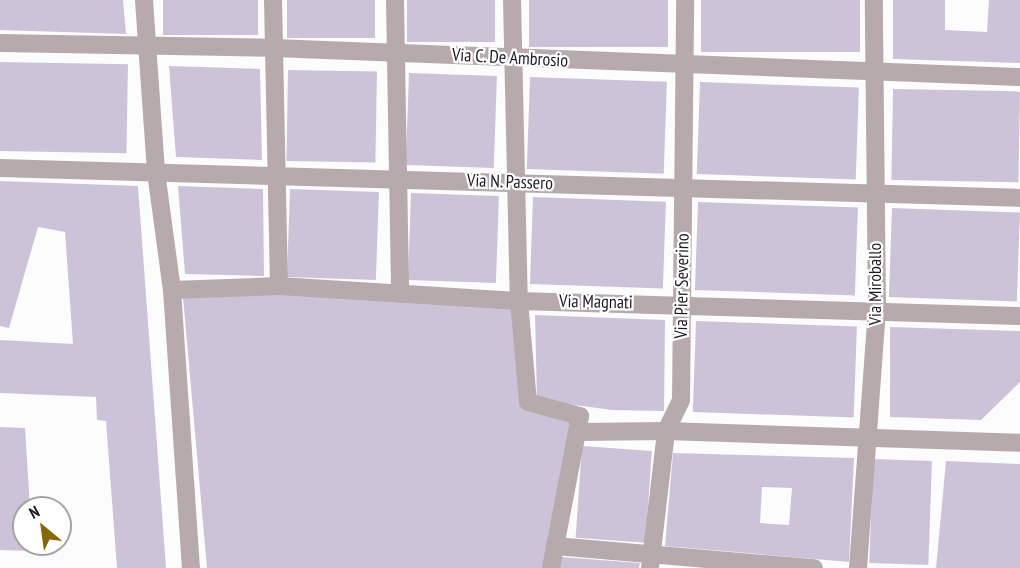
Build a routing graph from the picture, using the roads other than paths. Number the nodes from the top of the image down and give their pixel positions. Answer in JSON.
{"nodes":[{"id":1,"x":144,"y":0,"type":"edge"},
{"id":2,"x":273,"y":0,"type":"edge"},
{"id":3,"x":395,"y":0,"type":"edge"},
{"id":4,"x":512,"y":0,"type":"edge"},
{"id":5,"x":685,"y":0,"type":"edge"},
{"id":6,"x":874,"y":0,"type":"edge"},
{"id":7,"x":0,"y":43,"type":"edge"},
{"id":8,"x":148,"y":48,"type":"junction"},
{"id":9,"x":274,"y":48,"type":"junction"},
{"id":10,"x":396,"y":52,"type":"junction"},
{"id":11,"x":514,"y":59,"type":"junction"},
{"id":12,"x":685,"y":65,"type":"junction"},
{"id":13,"x":875,"y":72,"type":"junction"},
{"id":14,"x":1020,"y":77,"type":"edge"},
{"id":15,"x":0,"y":168,"type":"edge"},
{"id":16,"x":156,"y":172,"type":"junction"},
{"id":17,"x":276,"y":178,"type":"junction"},
{"id":18,"x":398,"y":178,"type":"junction"},
{"id":19,"x":517,"y":182,"type":"junction"},
{"id":20,"x":684,"y":188,"type":"junction"},
{"id":21,"x":874,"y":194,"type":"junction"},
{"id":22,"x":1020,"y":198,"type":"edge"},
{"id":23,"x":279,"y":286,"type":"junction"},
{"id":24,"x":172,"y":290,"type":"junction"},
{"id":25,"x":400,"y":294,"type":"junction"},
{"id":26,"x":519,"y":301,"type":"junction"},
{"id":27,"x":680,"y":304,"type":"junction"},
{"id":28,"x":877,"y":310,"type":"junction"},
{"id":29,"x":1020,"y":316,"type":"edge"},
{"id":30,"x":666,"y":431,"type":"junction"},
{"id":31,"x":578,"y":432,"type":"junction"},
{"id":32,"x":867,"y":436,"type":"junction"},
{"id":33,"x":1020,"y":443,"type":"edge"},
{"id":34,"x":555,"y":546,"type":"junction"},
{"id":35,"x":651,"y":561,"type":"edge"},
{"id":36,"x":191,"y":568,"type":"edge"},
{"id":37,"x":551,"y":568,"type":"edge"},
{"id":38,"x":814,"y":568,"type":"edge"},
{"id":39,"x":858,"y":568,"type":"edge"}],
"edges":[{"from":1,"to":8,"type":"street"},
{"from":2,"to":9,"type":"street"},
{"from":3,"to":10,"type":"street"},
{"from":4,"to":11,"type":"street"},
{"from":5,"to":12,"type":"street","name":"Via Pier Severino"},
{"from":6,"to":13,"type":"street","name":"Via Miroballo"},
{"from":7,"to":8,"type":"street","name":"Via C. De Ambrosio"},
{"from":8,"to":9,"type":"street","name":"Via C. De Ambrosio"},
{"from":8,"to":16,"type":"street"},
{"from":9,"to":10,"type":"street","name":"Via C. De Ambrosio"},
{"from":9,"to":17,"type":"street"},
{"from":10,"to":11,"type":"street","name":"Via C. De Ambrosio"},
{"from":10,"to":18,"type":"street"},
{"from":11,"to":12,"type":"street","name":"Via C. De Ambrosio"},
{"from":11,"to":19,"type":"street"},
{"from":12,"to":13,"type":"street","name":"Via C. De Ambrosio"},
{"from":12,"to":20,"type":"street","name":"Via Pier Severino"},
{"from":13,"to":14,"type":"street","name":"Via C. De Ambrosio"},
{"from":13,"to":21,"type":"street","name":"Via Miroballo"},
{"from":15,"to":16,"type":"street","name":"Via N. Passero"},
{"from":16,"to":17,"type":"street","name":"Via N. Passero"},
{"from":16,"to":24,"type":"street"},
{"from":17,"to":18,"type":"street","name":"Via N. Passero"},
{"from":17,"to":23,"type":"street"},
{"from":18,"to":19,"type":"street","name":"Via N. Passero"},
{"from":18,"to":25,"type":"street"},
{"from":19,"to":20,"type":"street","name":"Via N. Passero"},
{"from":19,"to":26,"type":"street"},
{"from":20,"to":21,"type":"street","name":"Via N. Passero"},
{"from":20,"to":27,"type":"street","name":"Via Pier Severino"},
{"from":21,"to":22,"type":"street","name":"Via N. Passero"},
{"from":21,"to":28,"type":"street","name":"Via Miroballo"},
{"from":23,"to":24,"type":"street","name":"Via Magnati"},
{"from":23,"to":25,"type":"street","name":"Via Magnati"},
{"from":24,"to":36,"type":"street"},
{"from":25,"to":26,"type":"street","name":"Via Magnati"},
{"from":26,"to":27,"type":"street","name":"Via Magnati"},
{"from":26,"to":31,"type":"street"},
{"from":27,"to":28,"type":"street","name":"Via Magnati"},
{"from":27,"to":30,"type":"street","name":"Via Pier Severino"},
{"from":28,"to":29,"type":"street","name":"Via Magnati"},
{"from":28,"to":32,"type":"street","name":"Via Miroballo"},
{"from":30,"to":31,"type":"street"},
{"from":30,"to":32,"type":"street"},
{"from":30,"to":35,"type":"street","name":"Via Pier Severino"},
{"from":31,"to":34,"type":"street"},
{"from":32,"to":33,"type":"street"},
{"from":32,"to":39,"type":"street","name":"Via Miroballo"},
{"from":34,"to":35,"type":"street"},
{"from":34,"to":37,"type":"street"},
{"from":35,"to":38,"type":"street"}]}
